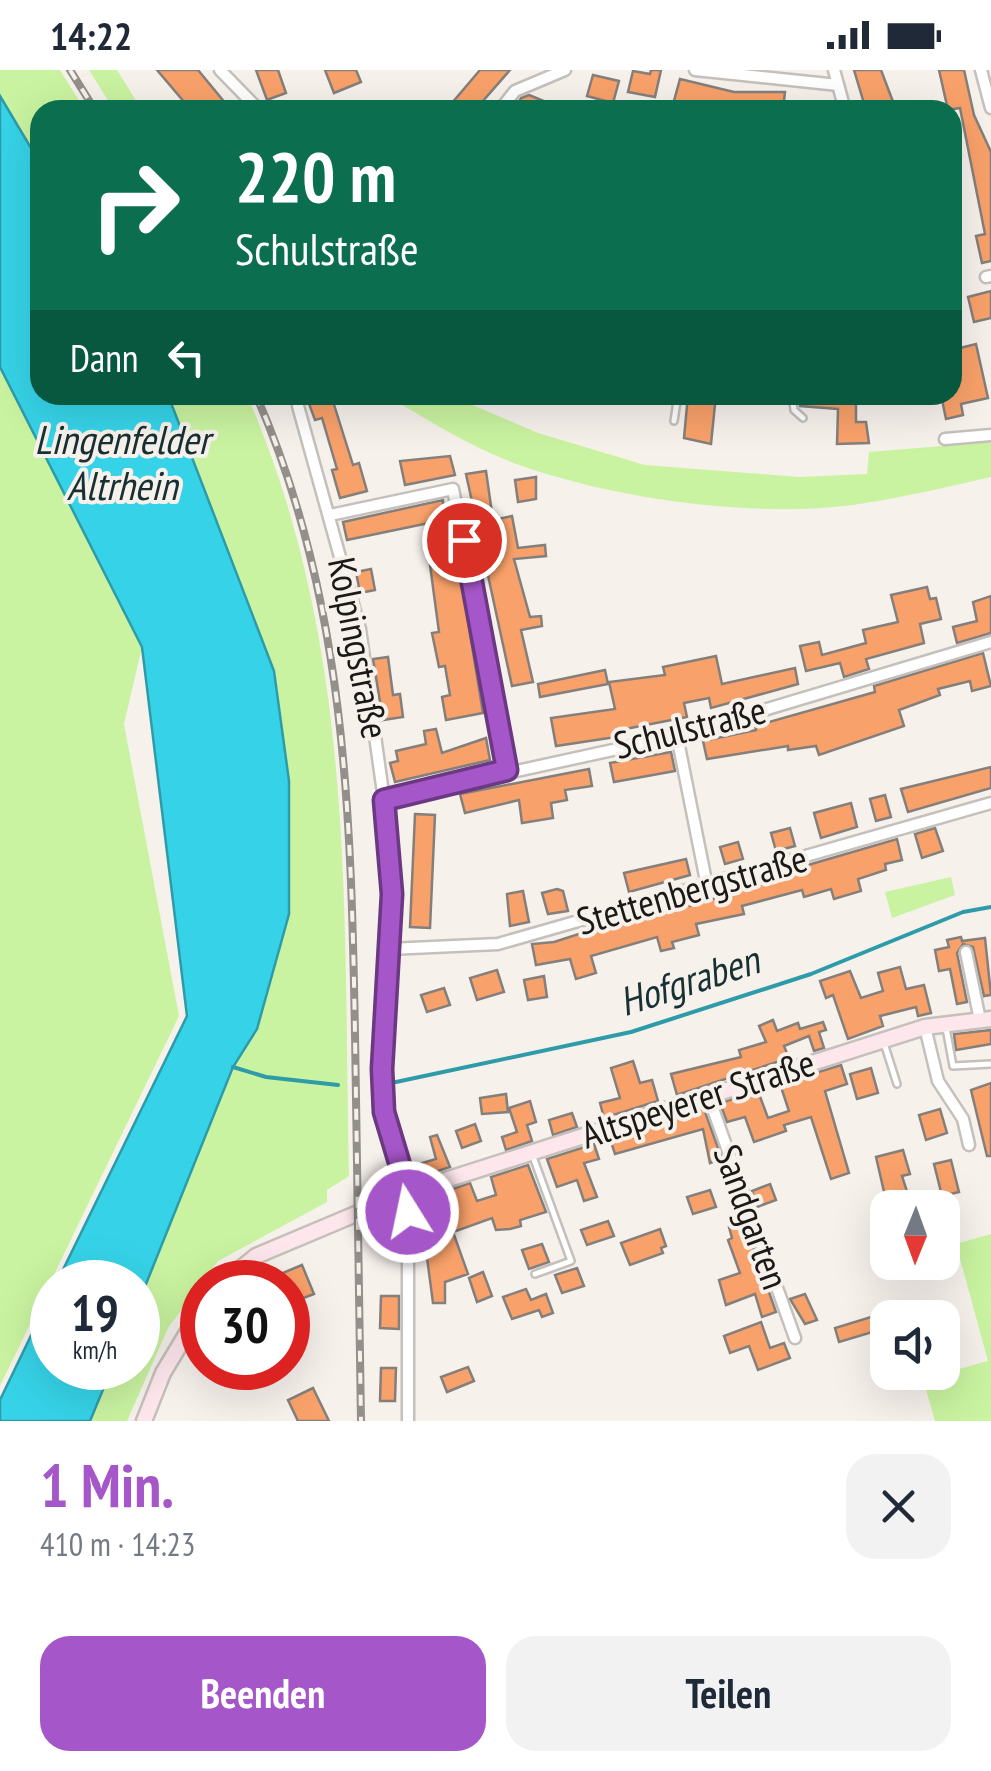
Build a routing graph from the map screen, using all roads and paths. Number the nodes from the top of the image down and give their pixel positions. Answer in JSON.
{"nodes":[{"id":1,"x":220,"y":70,"type":"edge"},
{"id":2,"x":565,"y":70,"type":"edge"},
{"id":3,"x":695,"y":70,"type":"edge"},
{"id":4,"x":834,"y":70,"type":"edge"},
{"id":5,"x":981,"y":70,"type":"edge"},
{"id":6,"x":838,"y":85,"type":"junction"},
{"id":7,"x":249,"y":100,"type":"edge"},
{"id":8,"x":508,"y":100,"type":"edge"},
{"id":9,"x":842,"y":100,"type":"edge"},
{"id":10,"x":991,"y":108,"type":"edge"},
{"id":11,"x":676,"y":405,"type":"edge"},
{"id":12,"x":793,"y":405,"type":"edge"},
{"id":13,"x":298,"y":406,"type":"dead end"},
{"id":14,"x":803,"y":418,"type":"dead end"},
{"id":15,"x":674,"y":421,"type":"dead end"},
{"id":16,"x":991,"y":435,"type":"edge"},
{"id":17,"x":945,"y":439,"type":"dead end"},
{"id":18,"x":330,"y":515,"type":"junction"},
{"id":19,"x":991,"y":642,"type":"edge"},
{"id":20,"x":678,"y":736,"type":"junction"},
{"id":21,"x":507,"y":770,"type":"junction"},
{"id":22,"x":384,"y":800,"type":"junction"},
{"id":23,"x":991,"y":803,"type":"edge"},
{"id":24,"x":708,"y":886,"type":"junction"},
{"id":25,"x":389,"y":949,"type":"junction"},
{"id":26,"x":966,"y":952,"type":"dead end"},
{"id":27,"x":985,"y":1019,"type":"edge"},
{"id":28,"x":946,"y":1024,"type":"junction"},
{"id":29,"x":925,"y":1026,"type":"junction"},
{"id":30,"x":883,"y":1040,"type":"junction"},
{"id":31,"x":991,"y":1064,"type":"edge"},
{"id":32,"x":896,"y":1084,"type":"dead end"},
{"id":33,"x":708,"y":1096,"type":"junction"},
{"id":34,"x":969,"y":1145,"type":"dead end"},
{"id":35,"x":532,"y":1152,"type":"junction"},
{"id":36,"x":408,"y":1192,"type":"junction"},
{"id":37,"x":251,"y":1260,"type":"edge"},
{"id":38,"x":535,"y":1274,"type":"dead end"},
{"id":39,"x":795,"y":1338,"type":"dead end"},
{"id":40,"x":180,"y":1344,"type":"edge"},
{"id":41,"x":144,"y":1421,"type":"edge"},
{"id":42,"x":408,"y":1421,"type":"edge"}],
"edges":[{"from":1,"to":7,"type":"street"},
{"from":2,"to":8,"type":"street"},
{"from":3,"to":6,"type":"street"},
{"from":4,"to":6,"type":"street"},
{"from":5,"to":10,"type":"street"},
{"from":6,"to":9,"type":"street"},
{"from":11,"to":15,"type":"lane"},
{"from":12,"to":14,"type":"lane"},
{"from":13,"to":18,"type":"street","name":"Kolpingstraße"},
{"from":16,"to":17,"type":"street"},
{"from":18,"to":21,"type":"street"},
{"from":18,"to":22,"type":"street","name":"Kolpingstraße"},
{"from":19,"to":20,"type":"street","name":"Schulstraße"},
{"from":20,"to":21,"type":"street","name":"Schulstraße"},
{"from":20,"to":24,"type":"street"},
{"from":21,"to":22,"type":"street","name":"Schulstraße"},
{"from":22,"to":25,"type":"street","name":"Kolpingstraße"},
{"from":23,"to":24,"type":"street","name":"Stettenbergstraße"},
{"from":24,"to":25,"type":"street","name":"Stettenbergstraße"},
{"from":25,"to":36,"type":"street","name":"Kolpingstraße"},
{"from":26,"to":27,"type":"street"},
{"from":27,"to":28,"type":"main road","name":"Altspeyerer Straße"},
{"from":28,"to":29,"type":"main road","name":"Altspeyerer Straße"},
{"from":28,"to":31,"type":"lane"},
{"from":29,"to":30,"type":"main road","name":"Altspeyerer Straße"},
{"from":29,"to":34,"type":"street"},
{"from":30,"to":32,"type":"lane"},
{"from":30,"to":33,"type":"main road","name":"Altspeyerer Straße"},
{"from":33,"to":35,"type":"main road","name":"Altspeyerer Straße"},
{"from":33,"to":39,"type":"street","name":"Sandgarten"},
{"from":35,"to":36,"type":"main road","name":"Altspeyerer Straße"},
{"from":35,"to":38,"type":"lane"},
{"from":36,"to":37,"type":"main road","name":"Altspeyerer Straße"},
{"from":36,"to":42,"type":"street","name":"Kolpingstraße"},
{"from":40,"to":41,"type":"main road"}]}
